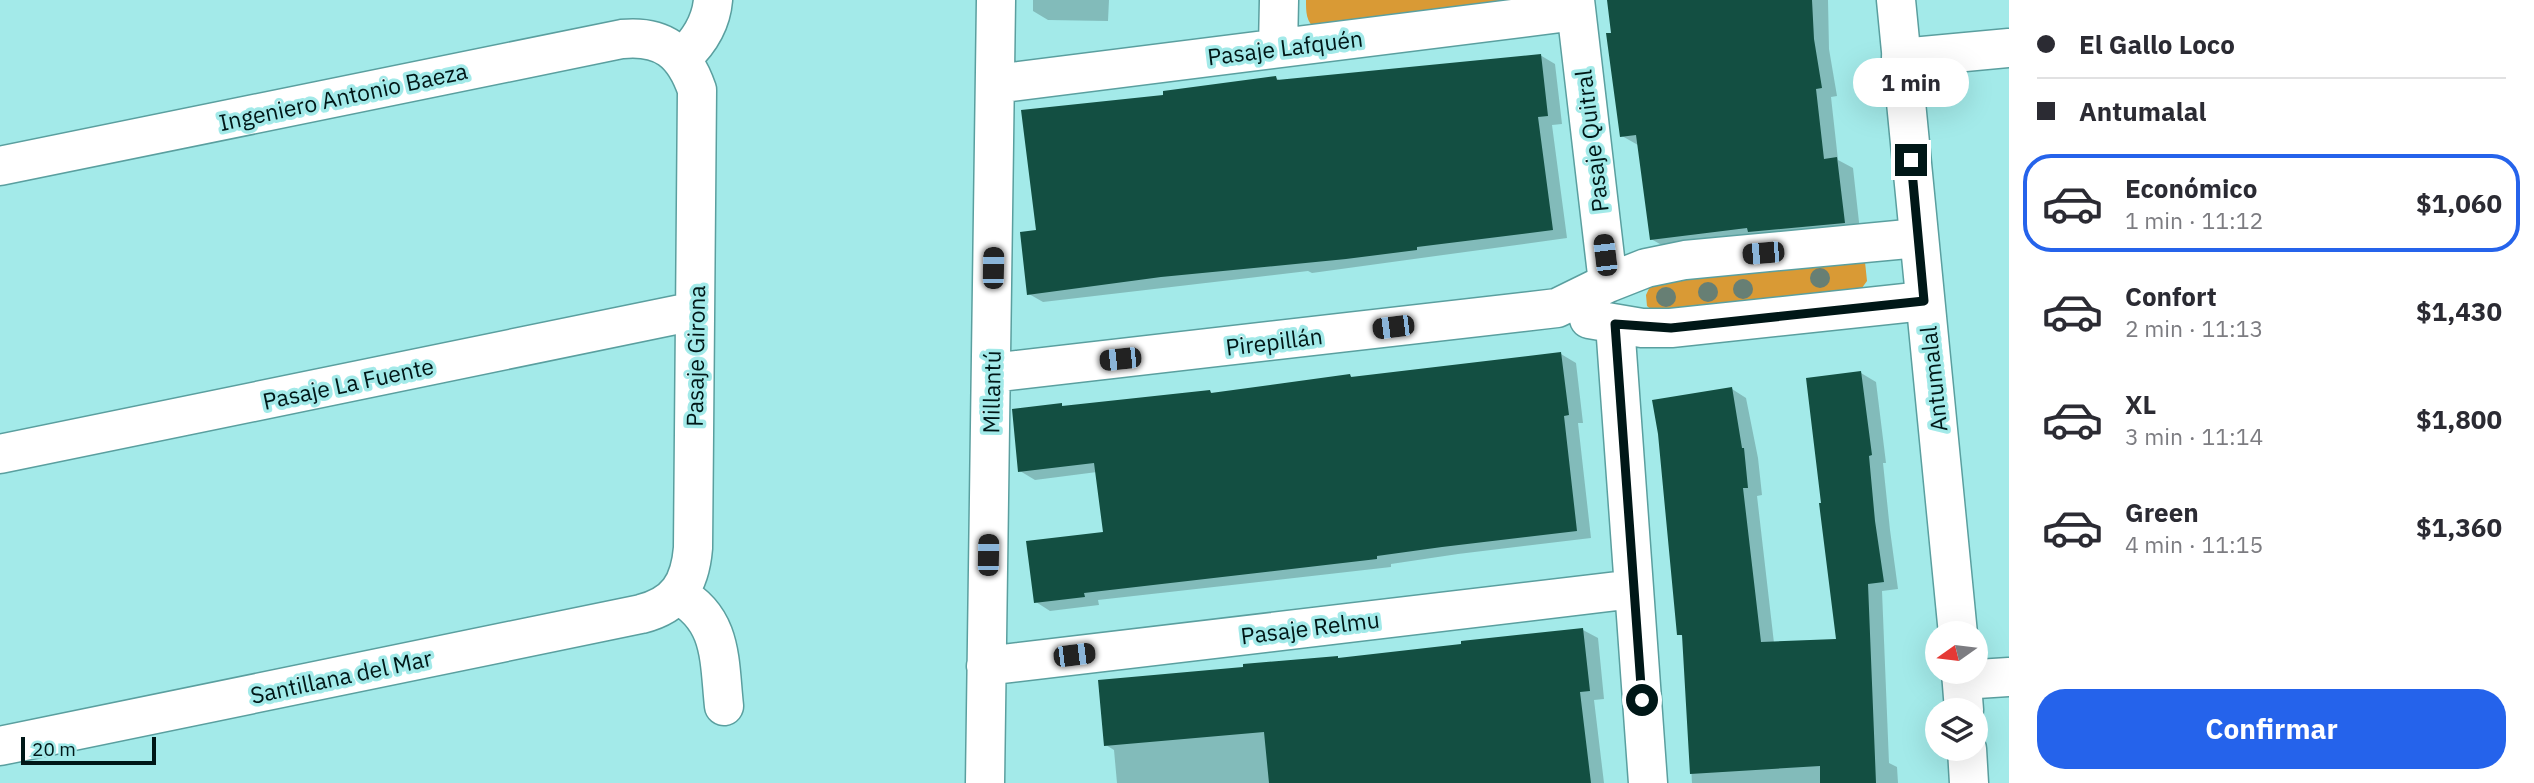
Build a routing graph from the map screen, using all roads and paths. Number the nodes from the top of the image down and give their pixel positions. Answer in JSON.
{"nodes":[{"id":1,"x":713,"y":0,"type":"edge"},
{"id":2,"x":996,"y":0,"type":"edge"},
{"id":3,"x":1279,"y":0,"type":"edge"},
{"id":4,"x":1896,"y":0,"type":"edge"},
{"id":5,"x":1575,"y":5,"type":"edge"},
{"id":6,"x":1278,"y":48,"type":"junction"},
{"id":7,"x":2009,"y":48,"type":"edge"},
{"id":8,"x":681,"y":58,"type":"junction"},
{"id":9,"x":1901,"y":58,"type":"junction"},
{"id":10,"x":995,"y":83,"type":"junction"},
{"id":11,"x":0,"y":166,"type":"edge"},
{"id":12,"x":1918,"y":238,"type":"junction"},
{"id":13,"x":1608,"y":282,"type":"junction"},
{"id":14,"x":1924,"y":301,"type":"junction"},
{"id":15,"x":1557,"y":308,"type":"junction"},
{"id":16,"x":695,"y":311,"type":"junction"},
{"id":17,"x":1615,"y":324,"type":"junction"},
{"id":18,"x":991,"y":373,"type":"junction"},
{"id":19,"x":0,"y":454,"type":"edge"},
{"id":20,"x":1634,"y":589,"type":"junction"},
{"id":21,"x":677,"y":594,"type":"junction"},
{"id":22,"x":1957,"y":621,"type":"edge"},
{"id":23,"x":986,"y":666,"type":"junction"},
{"id":24,"x":2009,"y":677,"type":"edge"},
{"id":25,"x":1963,"y":687,"type":"edge"},
{"id":26,"x":724,"y":706,"type":"dead end"},
{"id":27,"x":0,"y":746,"type":"edge"},
{"id":28,"x":1968,"y":761,"type":"edge"},
{"id":29,"x":985,"y":783,"type":"edge"},
{"id":30,"x":1648,"y":783,"type":"edge"},
{"id":31,"x":1969,"y":783,"type":"edge"}],
"edges":[{"from":1,"to":8,"type":"street"},
{"from":2,"to":10,"type":"street","name":"Millantú"},
{"from":3,"to":6,"type":"street"},
{"from":4,"to":9,"type":"street","name":"Antumalal"},
{"from":5,"to":6,"type":"street","name":"Pasaje Lafquén"},
{"from":5,"to":13,"type":"street","name":"Pasaje Quitral"},
{"from":6,"to":10,"type":"street","name":"Pasaje Lafquén"},
{"from":7,"to":9,"type":"street"},
{"from":8,"to":11,"type":"street","name":"Ingeniero Antonio Baeza"},
{"from":8,"to":16,"type":"street","name":"Pasaje Girona"},
{"from":9,"to":12,"type":"street","name":"Antumalal"},
{"from":10,"to":18,"type":"street","name":"Millantú"},
{"from":12,"to":13,"type":"street","name":"Pirepillán"},
{"from":12,"to":14,"type":"street","name":"Antumalal"},
{"from":13,"to":15,"type":"street","name":"Pirepillán"},
{"from":14,"to":17,"type":"street","name":"Pirepillán"},
{"from":14,"to":22,"type":"street","name":"Antumalal"},
{"from":15,"to":17,"type":"street","name":"Pirepillán"},
{"from":15,"to":18,"type":"street","name":"Pirepillán"},
{"from":16,"to":19,"type":"street","name":"Pasaje La Fuente"},
{"from":16,"to":21,"type":"street","name":"Pasaje Girona"},
{"from":17,"to":20,"type":"street"},
{"from":18,"to":23,"type":"street","name":"Millantú"},
{"from":20,"to":23,"type":"street","name":"Pasaje Relmu"},
{"from":20,"to":30,"type":"street"},
{"from":21,"to":26,"type":"street"},
{"from":21,"to":27,"type":"street","name":"Santillana del Mar"},
{"from":23,"to":29,"type":"street","name":"Millantú"},
{"from":24,"to":25,"type":"street"},
{"from":28,"to":31,"type":"street"}]}
